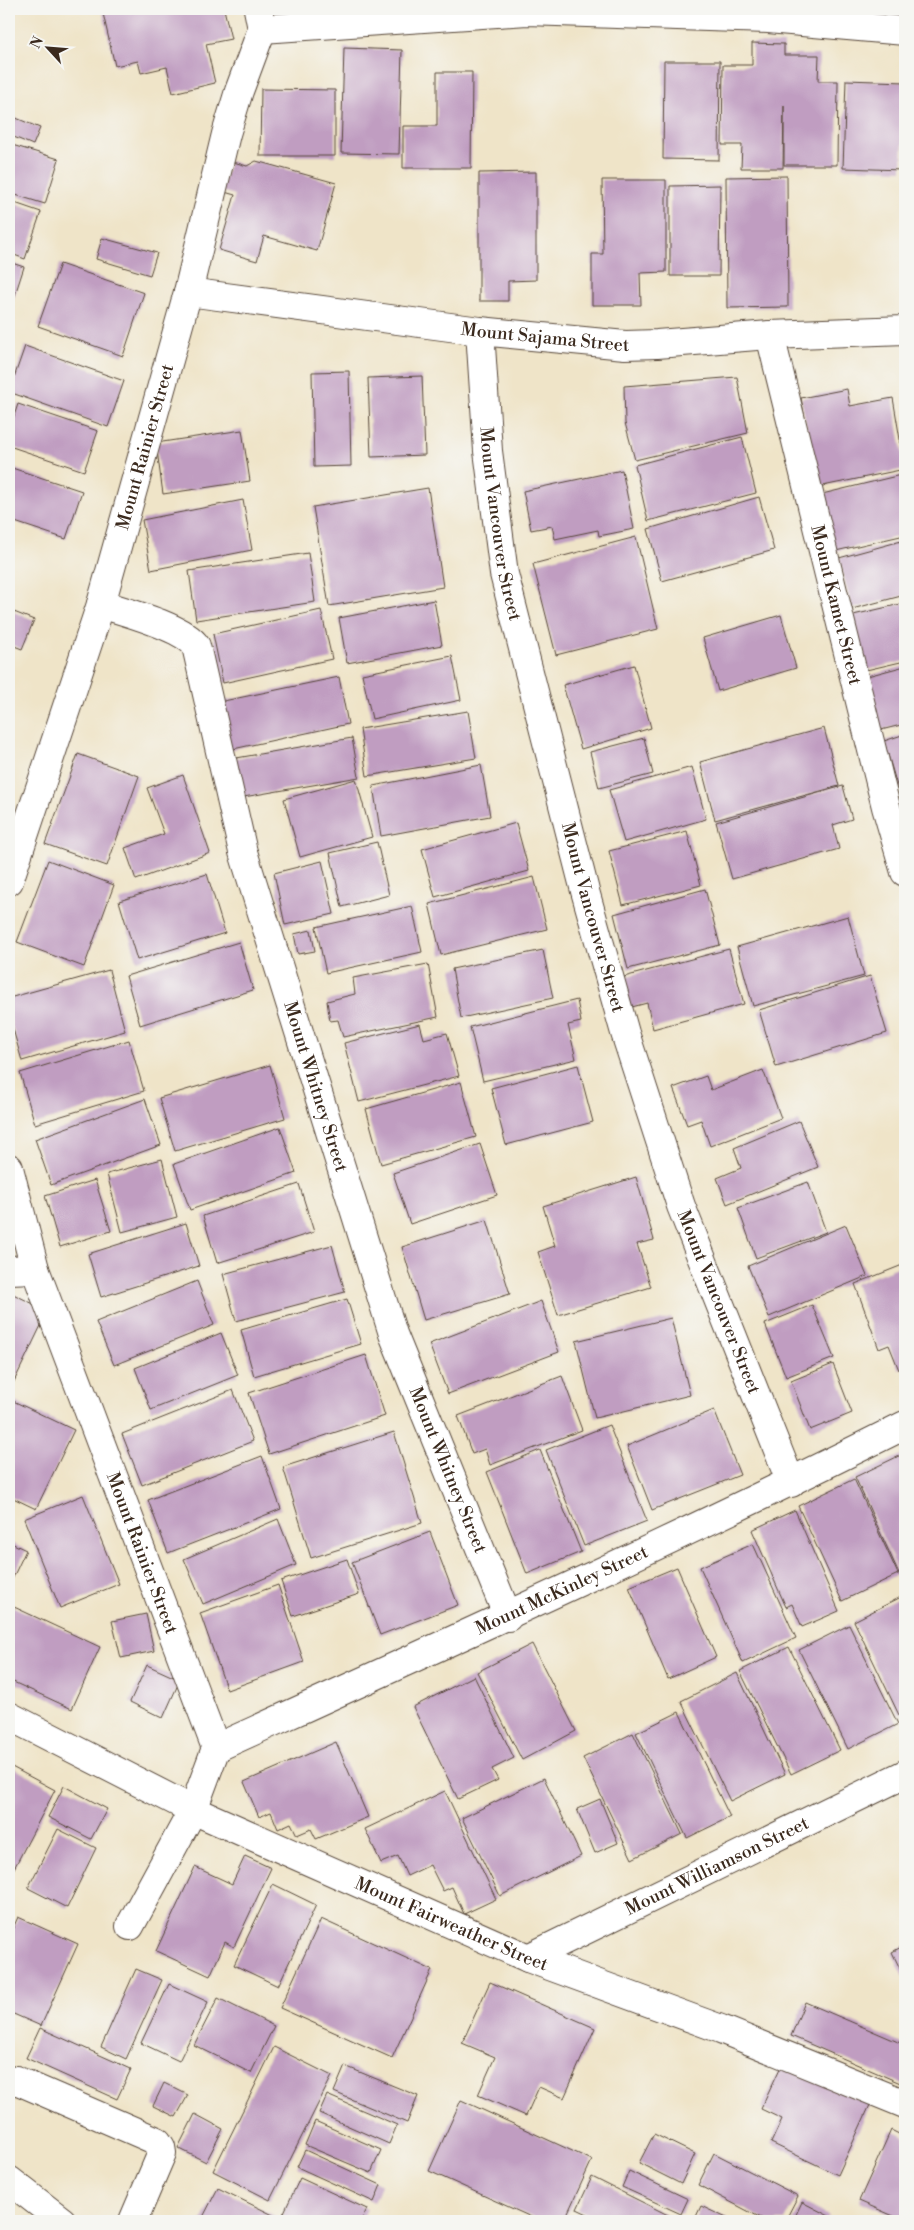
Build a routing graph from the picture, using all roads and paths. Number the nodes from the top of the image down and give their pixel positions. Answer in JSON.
{"nodes":[{"id":1,"x":260,"y":19,"type":"edge"},
{"id":2,"x":905,"y":31,"type":"edge"},
{"id":3,"x":188,"y":292,"type":"junction"},
{"id":4,"x":905,"y":330,"type":"edge"},
{"id":5,"x":480,"y":331,"type":"junction"},
{"id":6,"x":770,"y":335,"type":"junction"},
{"id":7,"x":101,"y":604,"type":"junction"},
{"id":8,"x":905,"y":872,"type":"edge"},
{"id":9,"x":9,"y":881,"type":"edge"},
{"id":10,"x":9,"y":1168,"type":"edge"},
{"id":11,"x":22,"y":1269,"type":"edge"},
{"id":12,"x":905,"y":1425,"type":"edge"},
{"id":13,"x":791,"y":1483,"type":"junction"},
{"id":14,"x":508,"y":1617,"type":"junction"},
{"id":15,"x":9,"y":1716,"type":"edge"},
{"id":16,"x":216,"y":1748,"type":"junction"},
{"id":17,"x":905,"y":1774,"type":"edge"},
{"id":18,"x":193,"y":1810,"type":"junction"},
{"id":19,"x":130,"y":1926,"type":"dead end"},
{"id":20,"x":528,"y":1958,"type":"junction"},
{"id":21,"x":9,"y":2082,"type":"edge"},
{"id":22,"x":905,"y":2104,"type":"edge"},
{"id":23,"x":9,"y":2180,"type":"edge"},
{"id":24,"x":62,"y":2221,"type":"edge"},
{"id":25,"x":133,"y":2221,"type":"edge"}],
"edges":[{"from":1,"to":2,"type":"street"},
{"from":1,"to":3,"type":"street","name":"Mount Rainier Street"},
{"from":3,"to":5,"type":"street","name":"Mount Sajama Street"},
{"from":3,"to":7,"type":"street","name":"Mount Rainier Street"},
{"from":4,"to":6,"type":"street","name":"Mount Sajama Street"},
{"from":5,"to":6,"type":"street","name":"Mount Sajama Street"},
{"from":5,"to":13,"type":"street","name":"Mount Vancouver Street"},
{"from":6,"to":8,"type":"street","name":"Mount Kamet Street"},
{"from":7,"to":9,"type":"street","name":"Mount Rainier Street"},
{"from":7,"to":14,"type":"street","name":"Mount Whitney Street"},
{"from":10,"to":11,"type":"street","name":"Mount Rainier Street"},
{"from":11,"to":16,"type":"street","name":"Mount Rainier Street"},
{"from":12,"to":13,"type":"street","name":"Mount McKinley Street"},
{"from":13,"to":14,"type":"street","name":"Mount McKinley Street"},
{"from":14,"to":16,"type":"street","name":"Mount McKinley Street"},
{"from":15,"to":18,"type":"street","name":"Mount Fairweather Street"},
{"from":16,"to":18,"type":"street"},
{"from":17,"to":20,"type":"street","name":"Mount Williamson Street"},
{"from":18,"to":19,"type":"street"},
{"from":18,"to":20,"type":"street","name":"Mount Fairweather Street"},
{"from":20,"to":22,"type":"street","name":"Mount Fairweather Street"},
{"from":21,"to":25,"type":"street"},
{"from":23,"to":24,"type":"street"}]}
